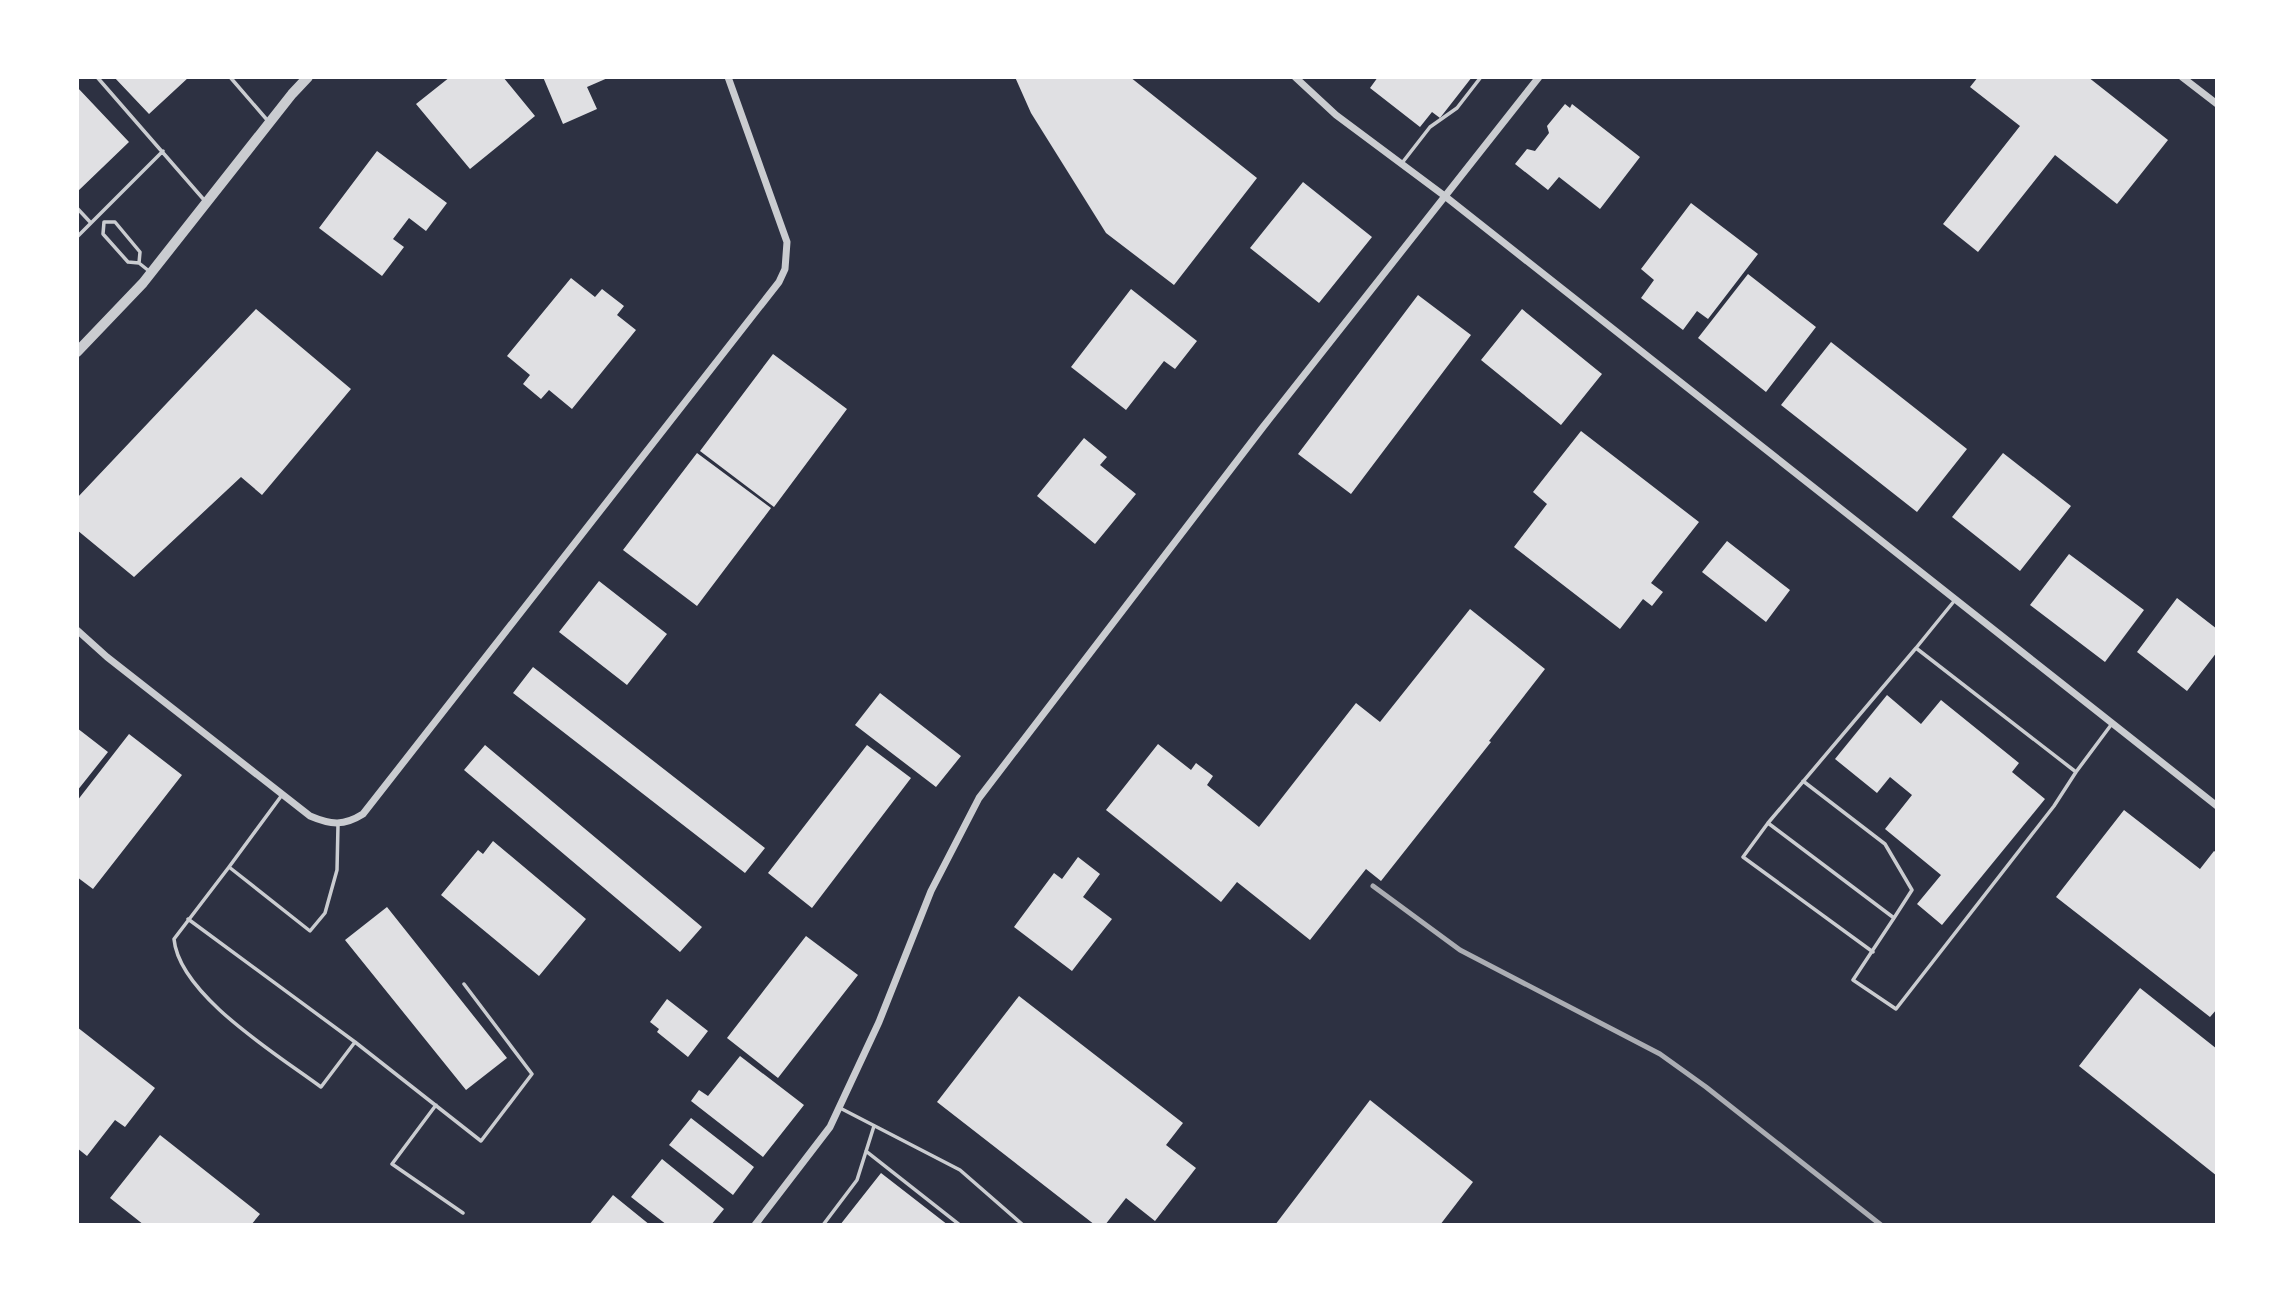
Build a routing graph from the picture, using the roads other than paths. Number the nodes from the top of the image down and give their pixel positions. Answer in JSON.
{"nodes":[{"id":1,"x":97,"y":77,"type":"edge"},
{"id":2,"x":230,"y":77,"type":"edge"},
{"id":3,"x":308,"y":77,"type":"edge"},
{"id":4,"x":728,"y":77,"type":"edge"},
{"id":5,"x":1295,"y":77,"type":"edge"},
{"id":6,"x":1481,"y":77,"type":"edge"},
{"id":7,"x":1539,"y":77,"type":"edge"},
{"id":8,"x":2182,"y":77,"type":"edge"},
{"id":9,"x":2217,"y":104,"type":"edge"},
{"id":10,"x":270,"y":122,"type":"junction"},
{"id":11,"x":163,"y":151,"type":"junction"},
{"id":12,"x":1402,"y":163,"type":"junction"},
{"id":13,"x":1446,"y":197,"type":"junction"},
{"id":14,"x":206,"y":203,"type":"junction"},
{"id":15,"x":77,"y":208,"type":"edge"},
{"id":16,"x":99,"y":215,"type":"junction"},
{"id":17,"x":104,"y":222,"type":"junction"},
{"id":18,"x":91,"y":223,"type":"junction"},
{"id":19,"x":77,"y":237,"type":"edge"},
{"id":20,"x":139,"y":263,"type":"junction"},
{"id":21,"x":151,"y":273,"type":"junction"},
{"id":22,"x":77,"y":352,"type":"edge"},
{"id":23,"x":1955,"y":600,"type":"junction"},
{"id":24,"x":77,"y":630,"type":"edge"},
{"id":25,"x":1916,"y":648,"type":"junction"},
{"id":26,"x":2113,"y":723,"type":"junction"},
{"id":27,"x":2076,"y":772,"type":"junction"},
{"id":28,"x":1803,"y":781,"type":"junction"},
{"id":29,"x":282,"y":794,"type":"junction"},
{"id":30,"x":2217,"y":806,"type":"edge"},
{"id":31,"x":1768,"y":822,"type":"junction"},
{"id":32,"x":338,"y":824,"type":"junction"},
{"id":33,"x":229,"y":867,"type":"junction"},
{"id":34,"x":1894,"y":918,"type":"junction"},
{"id":35,"x":188,"y":919,"type":"junction"},
{"id":36,"x":1873,"y":952,"type":"junction"},
{"id":37,"x":464,"y":984,"type":"dead end"},
{"id":38,"x":355,"y":1042,"type":"junction"},
{"id":39,"x":436,"y":1105,"type":"junction"},
{"id":40,"x":839,"y":1108,"type":"junction"},
{"id":41,"x":874,"y":1126,"type":"junction"},
{"id":42,"x":866,"y":1151,"type":"junction"},
{"id":43,"x":463,"y":1213,"type":"dead end"},
{"id":44,"x":755,"y":1225,"type":"edge"},
{"id":45,"x":823,"y":1225,"type":"edge"},
{"id":46,"x":960,"y":1225,"type":"edge"},
{"id":47,"x":1023,"y":1225,"type":"edge"}],
"edges":[{"from":1,"to":11,"type":"lane"},
{"from":2,"to":10,"type":"lane"},
{"from":3,"to":10,"type":"street"},
{"from":4,"to":32,"type":"street"},
{"from":5,"to":12,"type":"street"},
{"from":6,"to":12,"type":"lane"},
{"from":7,"to":13,"type":"street"},
{"from":8,"to":9,"type":"street"},
{"from":10,"to":14,"type":"street"},
{"from":11,"to":14,"type":"lane"},
{"from":11,"to":16,"type":"lane"},
{"from":12,"to":13,"type":"street"},
{"from":13,"to":23,"type":"street"},
{"from":13,"to":40,"type":"street"},
{"from":14,"to":21,"type":"street"},
{"from":15,"to":18,"type":"lane"},
{"from":16,"to":17,"type":"lane"},
{"from":16,"to":18,"type":"lane"},
{"from":17,"to":20,"type":"lane"},
{"from":17,"to":20,"type":"lane"},
{"from":18,"to":19,"type":"lane"},
{"from":20,"to":21,"type":"lane"},
{"from":21,"to":22,"type":"street"},
{"from":23,"to":25,"type":"lane"},
{"from":23,"to":26,"type":"street"},
{"from":24,"to":29,"type":"street"},
{"from":25,"to":27,"type":"lane"},
{"from":25,"to":28,"type":"lane"},
{"from":26,"to":27,"type":"lane"},
{"from":26,"to":30,"type":"street"},
{"from":27,"to":36,"type":"lane"},
{"from":28,"to":31,"type":"lane"},
{"from":28,"to":34,"type":"lane"},
{"from":29,"to":32,"type":"street"},
{"from":29,"to":33,"type":"lane"},
{"from":31,"to":34,"type":"lane"},
{"from":31,"to":36,"type":"lane"},
{"from":32,"to":33,"type":"lane"},
{"from":33,"to":35,"type":"lane"},
{"from":34,"to":36,"type":"lane"},
{"from":35,"to":38,"type":"lane"},
{"from":35,"to":38,"type":"lane"},
{"from":37,"to":39,"type":"lane"},
{"from":38,"to":39,"type":"lane"},
{"from":39,"to":43,"type":"lane"},
{"from":40,"to":41,"type":"lane"},
{"from":40,"to":44,"type":"street"},
{"from":41,"to":42,"type":"lane"},
{"from":41,"to":47,"type":"lane"},
{"from":42,"to":45,"type":"lane"},
{"from":42,"to":46,"type":"lane"}]}
